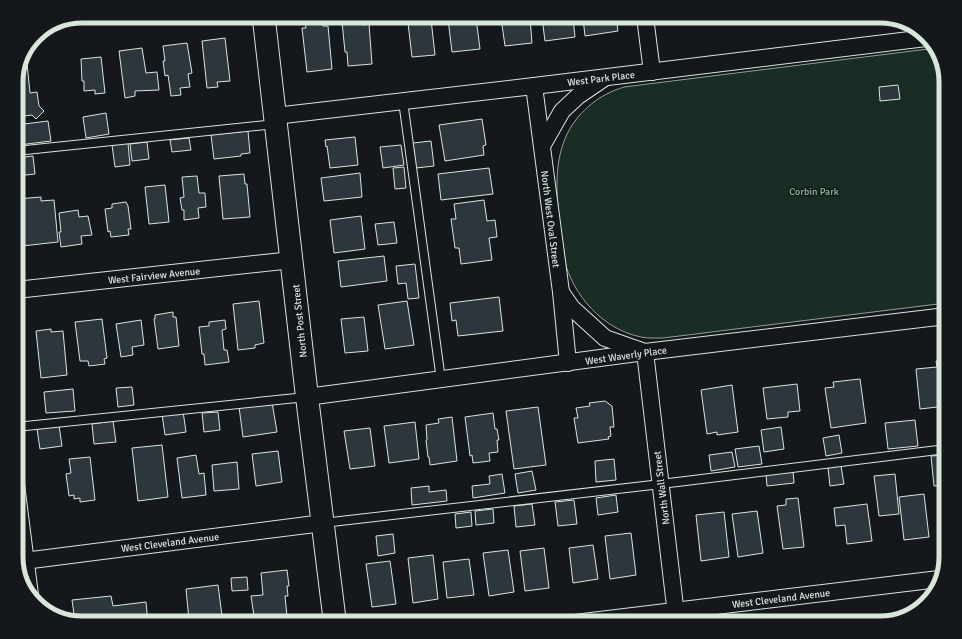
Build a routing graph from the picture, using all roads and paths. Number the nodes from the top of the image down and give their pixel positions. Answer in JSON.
{"nodes":[{"id":1,"x":264,"y":23,"type":"edge"},
{"id":2,"x":647,"y":23,"type":"edge"},
{"id":3,"x":920,"y":39,"type":"edge"},
{"id":4,"x":652,"y":72,"type":"junction"},
{"id":5,"x":606,"y":77,"type":"junction"},
{"id":6,"x":534,"y":86,"type":"junction"},
{"id":7,"x":403,"y":101,"type":"junction"},
{"id":8,"x":276,"y":120,"type":"junction"},
{"id":9,"x":542,"y":146,"type":"junction"},
{"id":10,"x":23,"y":150,"type":"edge"},
{"id":11,"x":292,"y":260,"type":"junction"},
{"id":12,"x":23,"y":289,"type":"edge"},
{"id":13,"x":561,"y":292,"type":"junction"},
{"id":14,"x":939,"y":317,"type":"edge"},
{"id":15,"x":645,"y":352,"type":"junction"},
{"id":16,"x":568,"y":363,"type":"junction"},
{"id":17,"x":441,"y":380,"type":"junction"},
{"id":18,"x":307,"y":397,"type":"junction"},
{"id":19,"x":23,"y":426,"type":"edge"},
{"id":20,"x":939,"y":450,"type":"edge"},
{"id":21,"x":661,"y":484,"type":"junction"},
{"id":22,"x":323,"y":523,"type":"junction"},
{"id":23,"x":23,"y":561,"type":"edge"},
{"id":24,"x":934,"y":580,"type":"edge"},
{"id":25,"x":334,"y":616,"type":"edge"},
{"id":26,"x":676,"y":616,"type":"edge"},
{"id":27,"x":683,"y":616,"type":"edge"}],
"edges":[{"from":1,"to":8,"type":"street","name":"North Post Street"},
{"from":2,"to":4,"type":"street"},
{"from":3,"to":4,"type":"street","name":"West Park Place"},
{"from":4,"to":5,"type":"street","name":"West Park Place"},
{"from":5,"to":6,"type":"street","name":"West Park Place"},
{"from":5,"to":9,"type":"street"},
{"from":6,"to":7,"type":"street","name":"West Park Place"},
{"from":6,"to":9,"type":"street","name":"North West Oval Street"},
{"from":7,"to":8,"type":"street","name":"West Park Place"},
{"from":7,"to":17,"type":"lane"},
{"from":8,"to":10,"type":"lane"},
{"from":8,"to":11,"type":"street","name":"North Post Street"},
{"from":9,"to":13,"type":"street","name":"North West Oval Street"},
{"from":11,"to":12,"type":"street","name":"West Fairview Avenue"},
{"from":11,"to":18,"type":"street","name":"North Post Street"},
{"from":13,"to":15,"type":"street","name":"North West Oval Street"},
{"from":13,"to":16,"type":"street","name":"North West Oval Street"},
{"from":14,"to":15,"type":"street","name":"West Waverly Place"},
{"from":15,"to":16,"type":"street","name":"West Waverly Place"},
{"from":15,"to":21,"type":"street","name":"North Wall Street"},
{"from":16,"to":17,"type":"street","name":"West Waverly Place"},
{"from":17,"to":18,"type":"street","name":"West Waverly Place"},
{"from":18,"to":19,"type":"lane"},
{"from":18,"to":22,"type":"street","name":"North Post Street"},
{"from":20,"to":21,"type":"lane"},
{"from":21,"to":22,"type":"lane"},
{"from":21,"to":26,"type":"street","name":"North Wall Street"},
{"from":22,"to":23,"type":"street","name":"West Cleveland Avenue"},
{"from":22,"to":25,"type":"street","name":"North Post Street"},
{"from":24,"to":27,"type":"street","name":"West Cleveland Avenue"}]}
